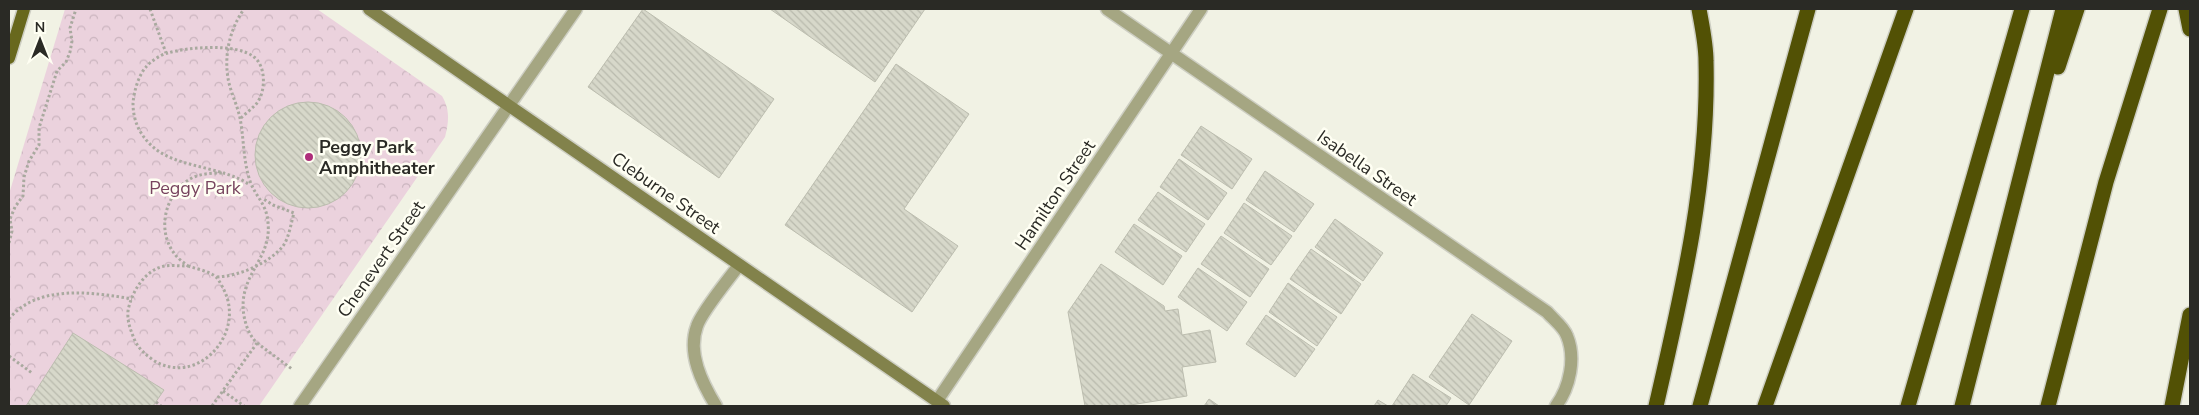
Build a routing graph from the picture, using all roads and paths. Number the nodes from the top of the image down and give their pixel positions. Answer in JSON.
{"nodes":[{"id":1,"x":24,"y":9,"type":"edge"},
{"id":2,"x":76,"y":9,"type":"edge"},
{"id":3,"x":150,"y":9,"type":"edge"},
{"id":4,"x":244,"y":9,"type":"edge"},
{"id":5,"x":369,"y":9,"type":"edge"},
{"id":6,"x":576,"y":9,"type":"edge"},
{"id":7,"x":1107,"y":9,"type":"edge"},
{"id":8,"x":1202,"y":9,"type":"edge"},
{"id":9,"x":1699,"y":9,"type":"edge"},
{"id":10,"x":1808,"y":9,"type":"edge"},
{"id":11,"x":1906,"y":9,"type":"edge"},
{"id":12,"x":2022,"y":9,"type":"edge"},
{"id":13,"x":2063,"y":9,"type":"edge"},
{"id":14,"x":2077,"y":9,"type":"edge"},
{"id":15,"x":2160,"y":9,"type":"edge"},
{"id":16,"x":2186,"y":9,"type":"edge"},
{"id":17,"x":2190,"y":29,"type":"edge"},
{"id":18,"x":228,"y":49,"type":"junction"},
{"id":19,"x":166,"y":53,"type":"junction"},
{"id":20,"x":1171,"y":54,"type":"junction"},
{"id":21,"x":9,"y":58,"type":"edge"},
{"id":22,"x":508,"y":106,"type":"junction"},
{"id":23,"x":240,"y":119,"type":"junction"},
{"id":24,"x":225,"y":173,"type":"junction"},
{"id":25,"x":2022,"y":176,"type":"junction"},
{"id":26,"x":252,"y":186,"type":"junction"},
{"id":27,"x":260,"y":197,"type":"junction"},
{"id":28,"x":9,"y":243,"type":"edge"},
{"id":29,"x":256,"y":265,"type":"junction"},
{"id":30,"x":739,"y":265,"type":"junction"},
{"id":31,"x":188,"y":266,"type":"junction"},
{"id":32,"x":216,"y":277,"type":"junction"},
{"id":33,"x":132,"y":299,"type":"junction"},
{"id":34,"x":2190,"y":314,"type":"edge"},
{"id":35,"x":9,"y":319,"type":"edge"},
{"id":36,"x":257,"y":343,"type":"junction"},
{"id":37,"x":9,"y":356,"type":"edge"},
{"id":38,"x":292,"y":369,"type":"dead end"},
{"id":39,"x":32,"y":373,"type":"dead end"},
{"id":40,"x":223,"y":391,"type":"junction"},
{"id":41,"x":156,"y":402,"type":"dead end"},
{"id":42,"x":940,"y":404,"type":"edge"},
{"id":43,"x":161,"y":406,"type":"edge"},
{"id":44,"x":212,"y":406,"type":"edge"},
{"id":45,"x":244,"y":406,"type":"edge"},
{"id":46,"x":300,"y":406,"type":"edge"},
{"id":47,"x":716,"y":406,"type":"edge"},
{"id":48,"x":1556,"y":406,"type":"edge"},
{"id":49,"x":1656,"y":406,"type":"edge"},
{"id":50,"x":1700,"y":406,"type":"edge"},
{"id":51,"x":1765,"y":406,"type":"edge"},
{"id":52,"x":1908,"y":406,"type":"edge"},
{"id":53,"x":1962,"y":406,"type":"edge"},
{"id":54,"x":2048,"y":406,"type":"edge"},
{"id":55,"x":2172,"y":406,"type":"edge"}],
"edges":[{"from":1,"to":21,"type":"main road"},
{"from":2,"to":28,"type":"path"},
{"from":3,"to":19,"type":"path"},
{"from":4,"to":18,"type":"path"},
{"from":5,"to":22,"type":"main road","name":"Cleburne Street"},
{"from":6,"to":22,"type":"street","name":"Chenevert Street"},
{"from":7,"to":20,"type":"street","name":"Isabella Street"},
{"from":8,"to":20,"type":"street","name":"Hamilton Street"},
{"from":9,"to":49,"type":"highway"},
{"from":10,"to":50,"type":"highway"},
{"from":11,"to":51,"type":"highway"},
{"from":12,"to":52,"type":"highway"},
{"from":13,"to":25,"type":"highway"},
{"from":14,"to":25,"type":"highway"},
{"from":15,"to":54,"type":"highway"},
{"from":16,"to":17,"type":"highway"},
{"from":18,"to":19,"type":"path"},
{"from":18,"to":23,"type":"path"},
{"from":18,"to":23,"type":"path"},
{"from":19,"to":24,"type":"path"},
{"from":20,"to":42,"type":"street","name":"Hamilton Street"},
{"from":20,"to":48,"type":"street","name":"Isabella Street"},
{"from":22,"to":30,"type":"main road","name":"Cleburne Street"},
{"from":22,"to":46,"type":"street","name":"Chenevert Street"},
{"from":23,"to":26,"type":"path"},
{"from":24,"to":26,"type":"path"},
{"from":24,"to":31,"type":"path"},
{"from":25,"to":53,"type":"highway"},
{"from":26,"to":27,"type":"path"},
{"from":27,"to":29,"type":"path"},
{"from":27,"to":29,"type":"path"},
{"from":29,"to":32,"type":"path"},
{"from":29,"to":36,"type":"path"},
{"from":30,"to":42,"type":"main road","name":"Cleburne Street"},
{"from":30,"to":47,"type":"street"},
{"from":31,"to":32,"type":"path"},
{"from":31,"to":33,"type":"path"},
{"from":32,"to":33,"type":"path"},
{"from":33,"to":35,"type":"path"},
{"from":34,"to":55,"type":"highway"},
{"from":36,"to":38,"type":"path"},
{"from":36,"to":40,"type":"path"},
{"from":37,"to":39,"type":"path"},
{"from":40,"to":44,"type":"path"},
{"from":40,"to":45,"type":"path"},
{"from":41,"to":43,"type":"path"}]}
